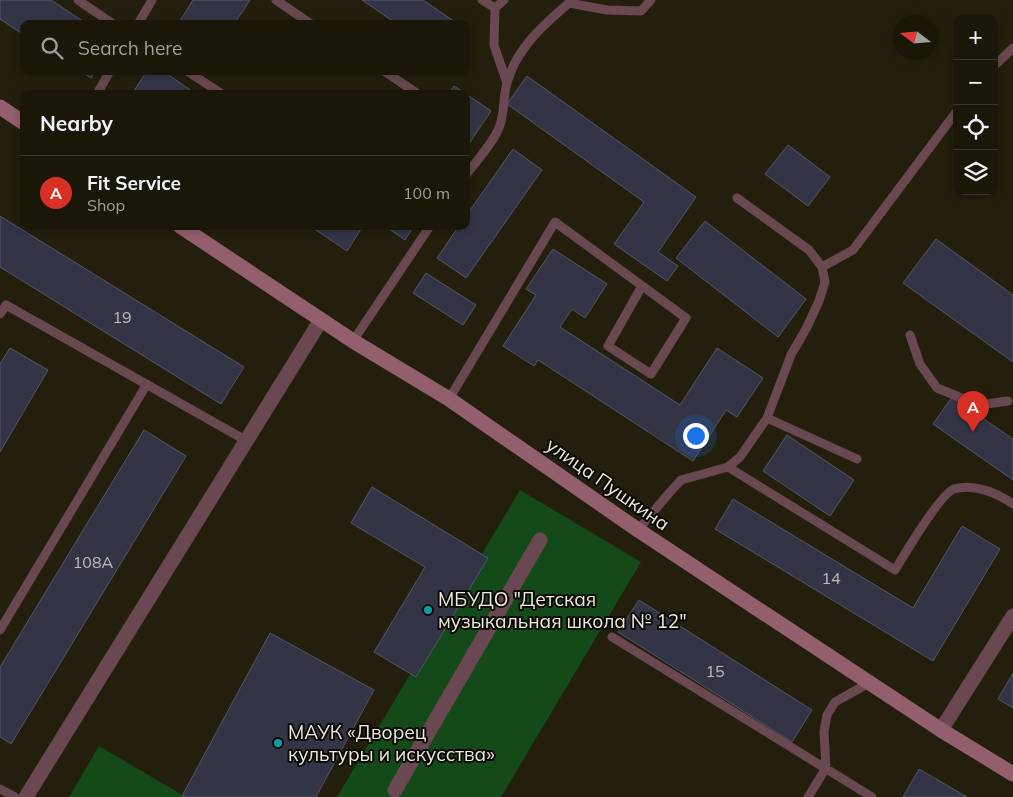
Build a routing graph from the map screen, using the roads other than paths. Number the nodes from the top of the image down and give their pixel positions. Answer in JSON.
{"nodes":[{"id":1,"x":78,"y":0,"type":"edge"},
{"id":2,"x":152,"y":0,"type":"edge"},
{"id":3,"x":276,"y":0,"type":"edge"},
{"id":4,"x":482,"y":0,"type":"edge"},
{"id":5,"x":504,"y":0,"type":"edge"},
{"id":6,"x":651,"y":0,"type":"edge"},
{"id":7,"x":495,"y":8,"type":"junction"},
{"id":8,"x":107,"y":20,"type":"edge"},
{"id":9,"x":140,"y":20,"type":"edge"},
{"id":10,"x":305,"y":20,"type":"edge"},
{"id":11,"x":1013,"y":48,"type":"edge"},
{"id":12,"x":998,"y":62,"type":"edge"},
{"id":13,"x":108,"y":75,"type":"edge"},
{"id":14,"x":193,"y":75,"type":"edge"},
{"id":15,"x":390,"y":75,"type":"edge"},
{"id":16,"x":507,"y":83,"type":"junction"},
{"id":17,"x":99,"y":90,"type":"edge"},
{"id":18,"x":216,"y":90,"type":"edge"},
{"id":19,"x":412,"y":90,"type":"edge"},
{"id":20,"x":0,"y":107,"type":"edge"},
{"id":21,"x":953,"y":116,"type":"edge"},
{"id":22,"x":20,"y":120,"type":"edge"},
{"id":23,"x":470,"y":170,"type":"edge"},
{"id":24,"x":737,"y":198,"type":"dead end"},
{"id":25,"x":186,"y":230,"type":"edge"},
{"id":26,"x":427,"y":230,"type":"edge"},
{"id":27,"x":822,"y":267,"type":"junction"},
{"id":28,"x":642,"y":286,"type":"junction"},
{"id":29,"x":0,"y":314,"type":"edge"},
{"id":30,"x":321,"y":320,"type":"junction"},
{"id":31,"x":910,"y":335,"type":"dead end"},
{"id":32,"x":353,"y":341,"type":"junction"},
{"id":33,"x":147,"y":384,"type":"junction"},
{"id":34,"x":450,"y":399,"type":"junction"},
{"id":35,"x":1011,"y":401,"type":"edge"},
{"id":36,"x":766,"y":418,"type":"junction"},
{"id":37,"x":247,"y":440,"type":"junction"},
{"id":38,"x":857,"y":459,"type":"dead end"},
{"id":39,"x":728,"y":467,"type":"junction"},
{"id":40,"x":1013,"y":504,"type":"edge"},
{"id":41,"x":638,"y":530,"type":"junction"},
{"id":42,"x":540,"y":540,"type":"dead end"},
{"id":43,"x":1013,"y":616,"type":"edge"},
{"id":44,"x":0,"y":630,"type":"edge"},
{"id":45,"x":612,"y":637,"type":"dead end"},
{"id":46,"x":869,"y":683,"type":"junction"},
{"id":47,"x":941,"y":730,"type":"junction"},
{"id":48,"x":826,"y":768,"type":"junction"},
{"id":49,"x":1013,"y":774,"type":"edge"},
{"id":50,"x":0,"y":789,"type":"edge"},
{"id":51,"x":395,"y":790,"type":"dead end"},
{"id":52,"x":15,"y":797,"type":"edge"},
{"id":53,"x":26,"y":797,"type":"edge"},
{"id":54,"x":808,"y":797,"type":"edge"},
{"id":55,"x":872,"y":797,"type":"edge"}],
"edges":[{"from":1,"to":8,"type":"lane"},
{"from":2,"to":9,"type":"lane"},
{"from":3,"to":10,"type":"lane"},
{"from":4,"to":7,"type":"lane"},
{"from":5,"to":7,"type":"lane"},
{"from":6,"to":16,"type":"lane"},
{"from":7,"to":16,"type":"lane"},
{"from":11,"to":12,"type":"lane"},
{"from":13,"to":17,"type":"lane"},
{"from":14,"to":18,"type":"lane"},
{"from":15,"to":19,"type":"lane"},
{"from":16,"to":23,"type":"lane"},
{"from":20,"to":22,"type":"street"},
{"from":21,"to":27,"type":"lane"},
{"from":24,"to":27,"type":"lane"},
{"from":25,"to":30,"type":"street","name":"улица Пушкина"},
{"from":26,"to":32,"type":"lane"},
{"from":27,"to":36,"type":"lane"},
{"from":28,"to":28,"type":"lane"},
{"from":28,"to":34,"type":"lane"},
{"from":29,"to":33,"type":"lane"},
{"from":30,"to":32,"type":"street","name":"улица Пушкина"},
{"from":30,"to":37,"type":"street"},
{"from":31,"to":35,"type":"lane"},
{"from":32,"to":34,"type":"street","name":"улица Пушкина"},
{"from":33,"to":37,"type":"lane"},
{"from":33,"to":44,"type":"lane"},
{"from":34,"to":41,"type":"street","name":"улица Пушкина"},
{"from":36,"to":38,"type":"lane"},
{"from":36,"to":39,"type":"lane"},
{"from":37,"to":53,"type":"street"},
{"from":39,"to":40,"type":"lane"},
{"from":39,"to":41,"type":"lane"},
{"from":41,"to":46,"type":"street","name":"улица Пушкина"},
{"from":42,"to":51,"type":"street"},
{"from":43,"to":47,"type":"street"},
{"from":45,"to":48,"type":"lane"},
{"from":46,"to":47,"type":"street","name":"улица Пушкина"},
{"from":46,"to":48,"type":"lane"},
{"from":47,"to":49,"type":"street","name":"улица Пушкина"},
{"from":48,"to":54,"type":"lane"},
{"from":48,"to":55,"type":"lane"},
{"from":50,"to":52,"type":"lane"}]}
